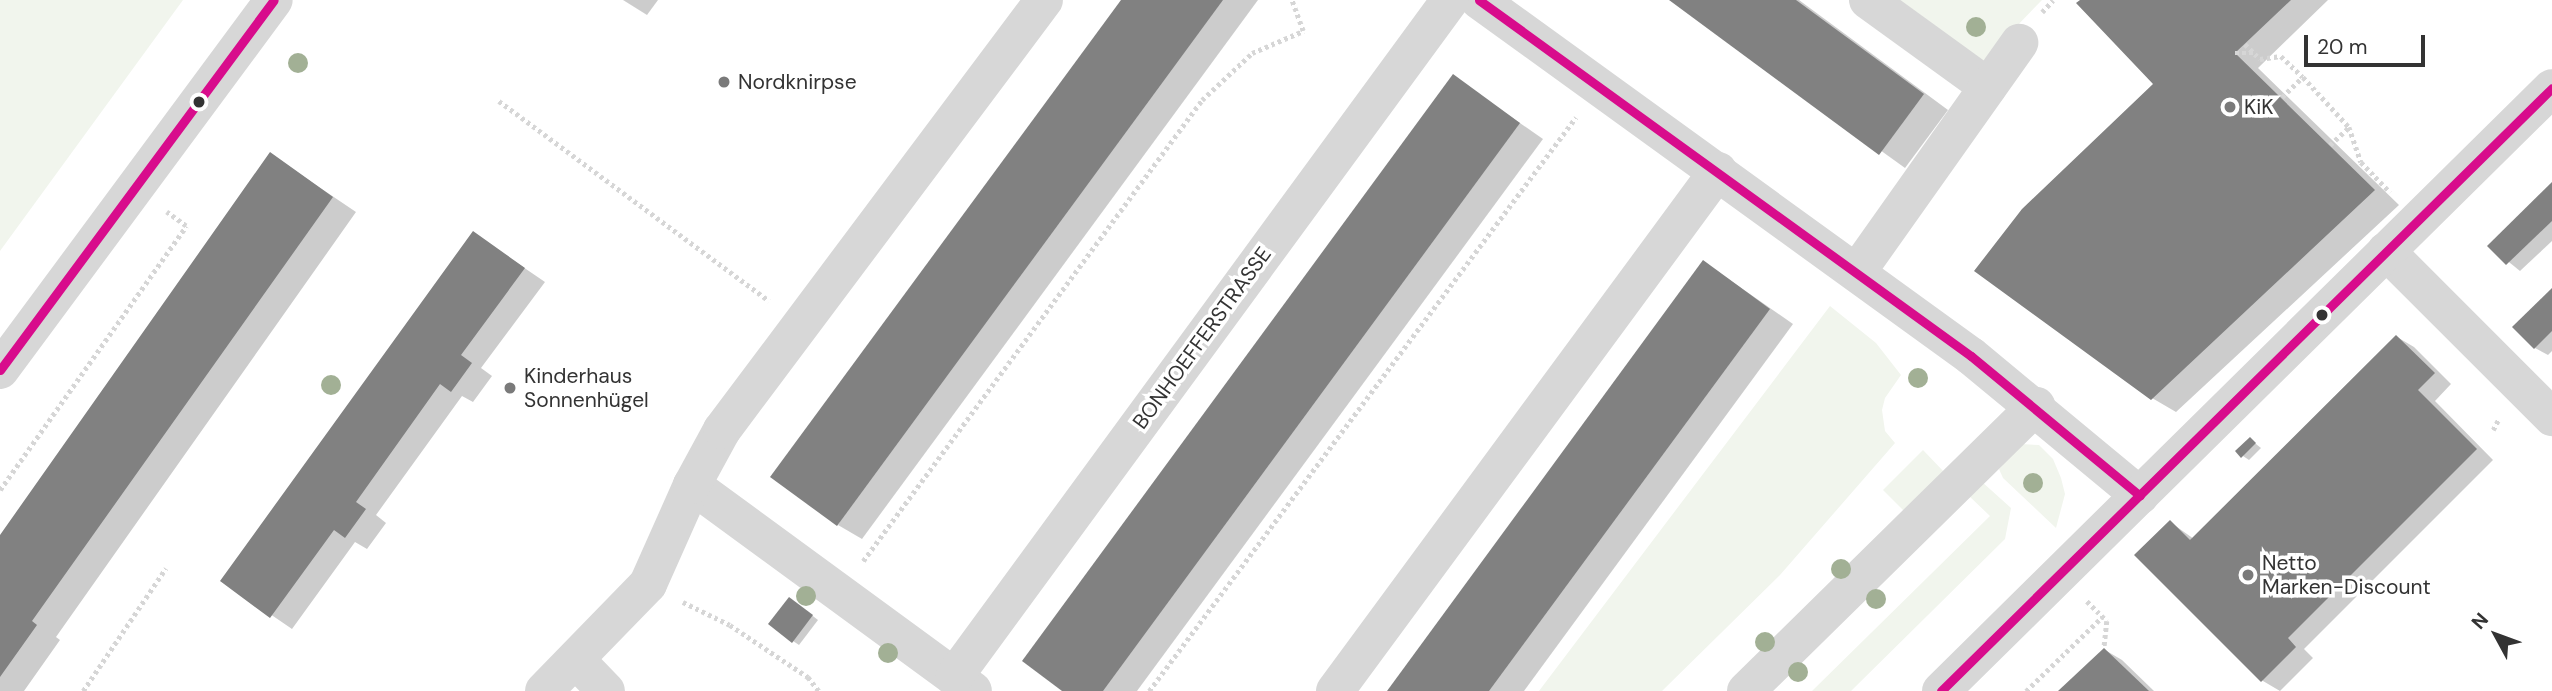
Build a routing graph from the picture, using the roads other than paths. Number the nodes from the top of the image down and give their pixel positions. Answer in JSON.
{"nodes":[{"id":1,"x":274,"y":0,"type":"edge"},
{"id":2,"x":1044,"y":0,"type":"edge"},
{"id":3,"x":1450,"y":0,"type":"edge"},
{"id":4,"x":1479,"y":0,"type":"edge"},
{"id":5,"x":1868,"y":0,"type":"edge"},
{"id":6,"x":2019,"y":43,"type":"dead end"},
{"id":7,"x":1988,"y":87,"type":"junction"},
{"id":8,"x":2552,"y":88,"type":"edge"},
{"id":9,"x":1718,"y":171,"type":"junction"},
{"id":10,"x":2386,"y":251,"type":"junction"},
{"id":11,"x":1857,"y":272,"type":"junction"},
{"id":12,"x":0,"y":370,"type":"edge"},
{"id":13,"x":2036,"y":406,"type":"junction"},
{"id":14,"x":2552,"y":417,"type":"edge"},
{"id":15,"x":692,"y":485,"type":"junction"},
{"id":16,"x":2140,"y":496,"type":"junction"},
{"id":17,"x":576,"y":660,"type":"junction"},
{"id":18,"x":964,"y":684,"type":"edge"},
{"id":19,"x":544,"y":691,"type":"edge"},
{"id":20,"x":606,"y":691,"type":"edge"},
{"id":21,"x":1335,"y":691,"type":"edge"},
{"id":22,"x":1746,"y":691,"type":"edge"},
{"id":23,"x":1941,"y":691,"type":"edge"}],
"edges":[{"from":1,"to":12,"type":"street"},
{"from":2,"to":15,"type":"street"},
{"from":3,"to":18,"type":"street","name":"BONHOEFFERSTRASSE"},
{"from":4,"to":9,"type":"street"},
{"from":5,"to":7,"type":"street"},
{"from":6,"to":7,"type":"street"},
{"from":7,"to":11,"type":"street"},
{"from":8,"to":10,"type":"street"},
{"from":9,"to":11,"type":"street"},
{"from":9,"to":21,"type":"street"},
{"from":10,"to":14,"type":"street"},
{"from":10,"to":16,"type":"street"},
{"from":11,"to":13,"type":"street"},
{"from":13,"to":16,"type":"street"},
{"from":13,"to":22,"type":"street"},
{"from":15,"to":17,"type":"street"},
{"from":15,"to":18,"type":"street","name":"BONHOEFFERSTRASSE"},
{"from":16,"to":23,"type":"street"},
{"from":17,"to":19,"type":"street"},
{"from":17,"to":20,"type":"street"}]}
